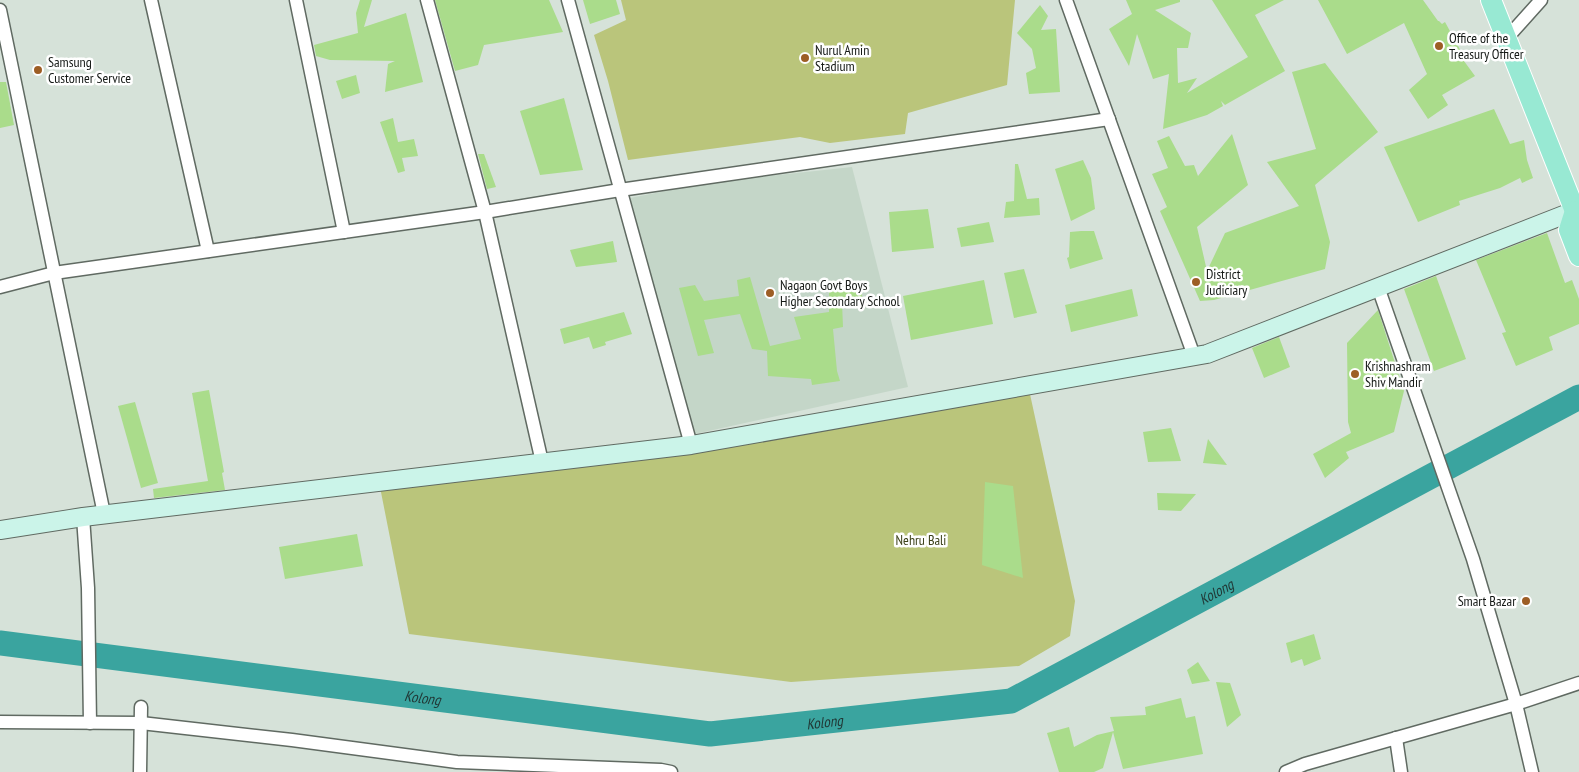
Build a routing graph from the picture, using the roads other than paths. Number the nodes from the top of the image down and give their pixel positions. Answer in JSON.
{"nodes":[{"id":1,"x":151,"y":0,"type":"edge"},
{"id":2,"x":296,"y":0,"type":"edge"},
{"id":3,"x":427,"y":0,"type":"edge"},
{"id":4,"x":568,"y":0,"type":"edge"},
{"id":5,"x":1066,"y":0,"type":"edge"},
{"id":6,"x":1491,"y":0,"type":"edge"},
{"id":7,"x":1541,"y":0,"type":"edge"},
{"id":8,"x":0,"y":10,"type":"edge"},
{"id":9,"x":1506,"y":39,"type":"junction"},
{"id":10,"x":1109,"y":119,"type":"junction"},
{"id":11,"x":620,"y":190,"type":"junction"},
{"id":12,"x":484,"y":212,"type":"junction"},
{"id":13,"x":1578,"y":212,"type":"edge"},
{"id":14,"x":344,"y":232,"type":"junction"},
{"id":15,"x":208,"y":252,"type":"junction"},
{"id":16,"x":1579,"y":256,"type":"edge"},
{"id":17,"x":54,"y":273,"type":"junction"},
{"id":18,"x":0,"y":287,"type":"edge"},
{"id":19,"x":1378,"y":287,"type":"junction"},
{"id":20,"x":1194,"y":356,"type":"junction"},
{"id":21,"x":691,"y":445,"type":"junction"},
{"id":22,"x":542,"y":462,"type":"junction"},
{"id":23,"x":104,"y":514,"type":"junction"},
{"id":24,"x":83,"y":517,"type":"junction"},
{"id":25,"x":0,"y":530,"type":"edge"},
{"id":26,"x":1579,"y":683,"type":"edge"},
{"id":27,"x":1516,"y":704,"type":"junction"},
{"id":28,"x":140,"y":707,"type":"dead end"},
{"id":29,"x":0,"y":722,"type":"edge"},
{"id":30,"x":90,"y":723,"type":"junction"},
{"id":31,"x":141,"y":723,"type":"junction"},
{"id":32,"x":1396,"y":738,"type":"junction"},
{"id":33,"x":140,"y":772,"type":"edge"},
{"id":34,"x":672,"y":772,"type":"edge"},
{"id":35,"x":1286,"y":772,"type":"edge"},
{"id":36,"x":1400,"y":772,"type":"edge"},
{"id":37,"x":1532,"y":772,"type":"edge"}],
"edges":[{"from":1,"to":15,"type":"street"},
{"from":2,"to":14,"type":"street"},
{"from":3,"to":12,"type":"street"},
{"from":4,"to":11,"type":"street"},
{"from":5,"to":10,"type":"street"},
{"from":6,"to":9,"type":"main road"},
{"from":7,"to":9,"type":"street"},
{"from":8,"to":17,"type":"street"},
{"from":9,"to":13,"type":"main road"},
{"from":10,"to":11,"type":"street"},
{"from":10,"to":20,"type":"street"},
{"from":11,"to":12,"type":"street"},
{"from":11,"to":21,"type":"street"},
{"from":12,"to":14,"type":"street"},
{"from":12,"to":22,"type":"street"},
{"from":13,"to":16,"type":"main road"},
{"from":13,"to":19,"type":"street"},
{"from":14,"to":15,"type":"street"},
{"from":15,"to":17,"type":"street"},
{"from":17,"to":18,"type":"street"},
{"from":17,"to":23,"type":"street"},
{"from":19,"to":20,"type":"street"},
{"from":19,"to":27,"type":"street"},
{"from":20,"to":21,"type":"street"},
{"from":21,"to":22,"type":"street"},
{"from":22,"to":23,"type":"street"},
{"from":23,"to":24,"type":"street"},
{"from":24,"to":25,"type":"street"},
{"from":24,"to":30,"type":"street"},
{"from":26,"to":27,"type":"street"},
{"from":27,"to":32,"type":"street"},
{"from":27,"to":37,"type":"street"},
{"from":28,"to":31,"type":"street"},
{"from":29,"to":30,"type":"street"},
{"from":30,"to":31,"type":"street"},
{"from":31,"to":33,"type":"street"},
{"from":31,"to":34,"type":"street"},
{"from":32,"to":35,"type":"street"},
{"from":32,"to":36,"type":"street"}]}
